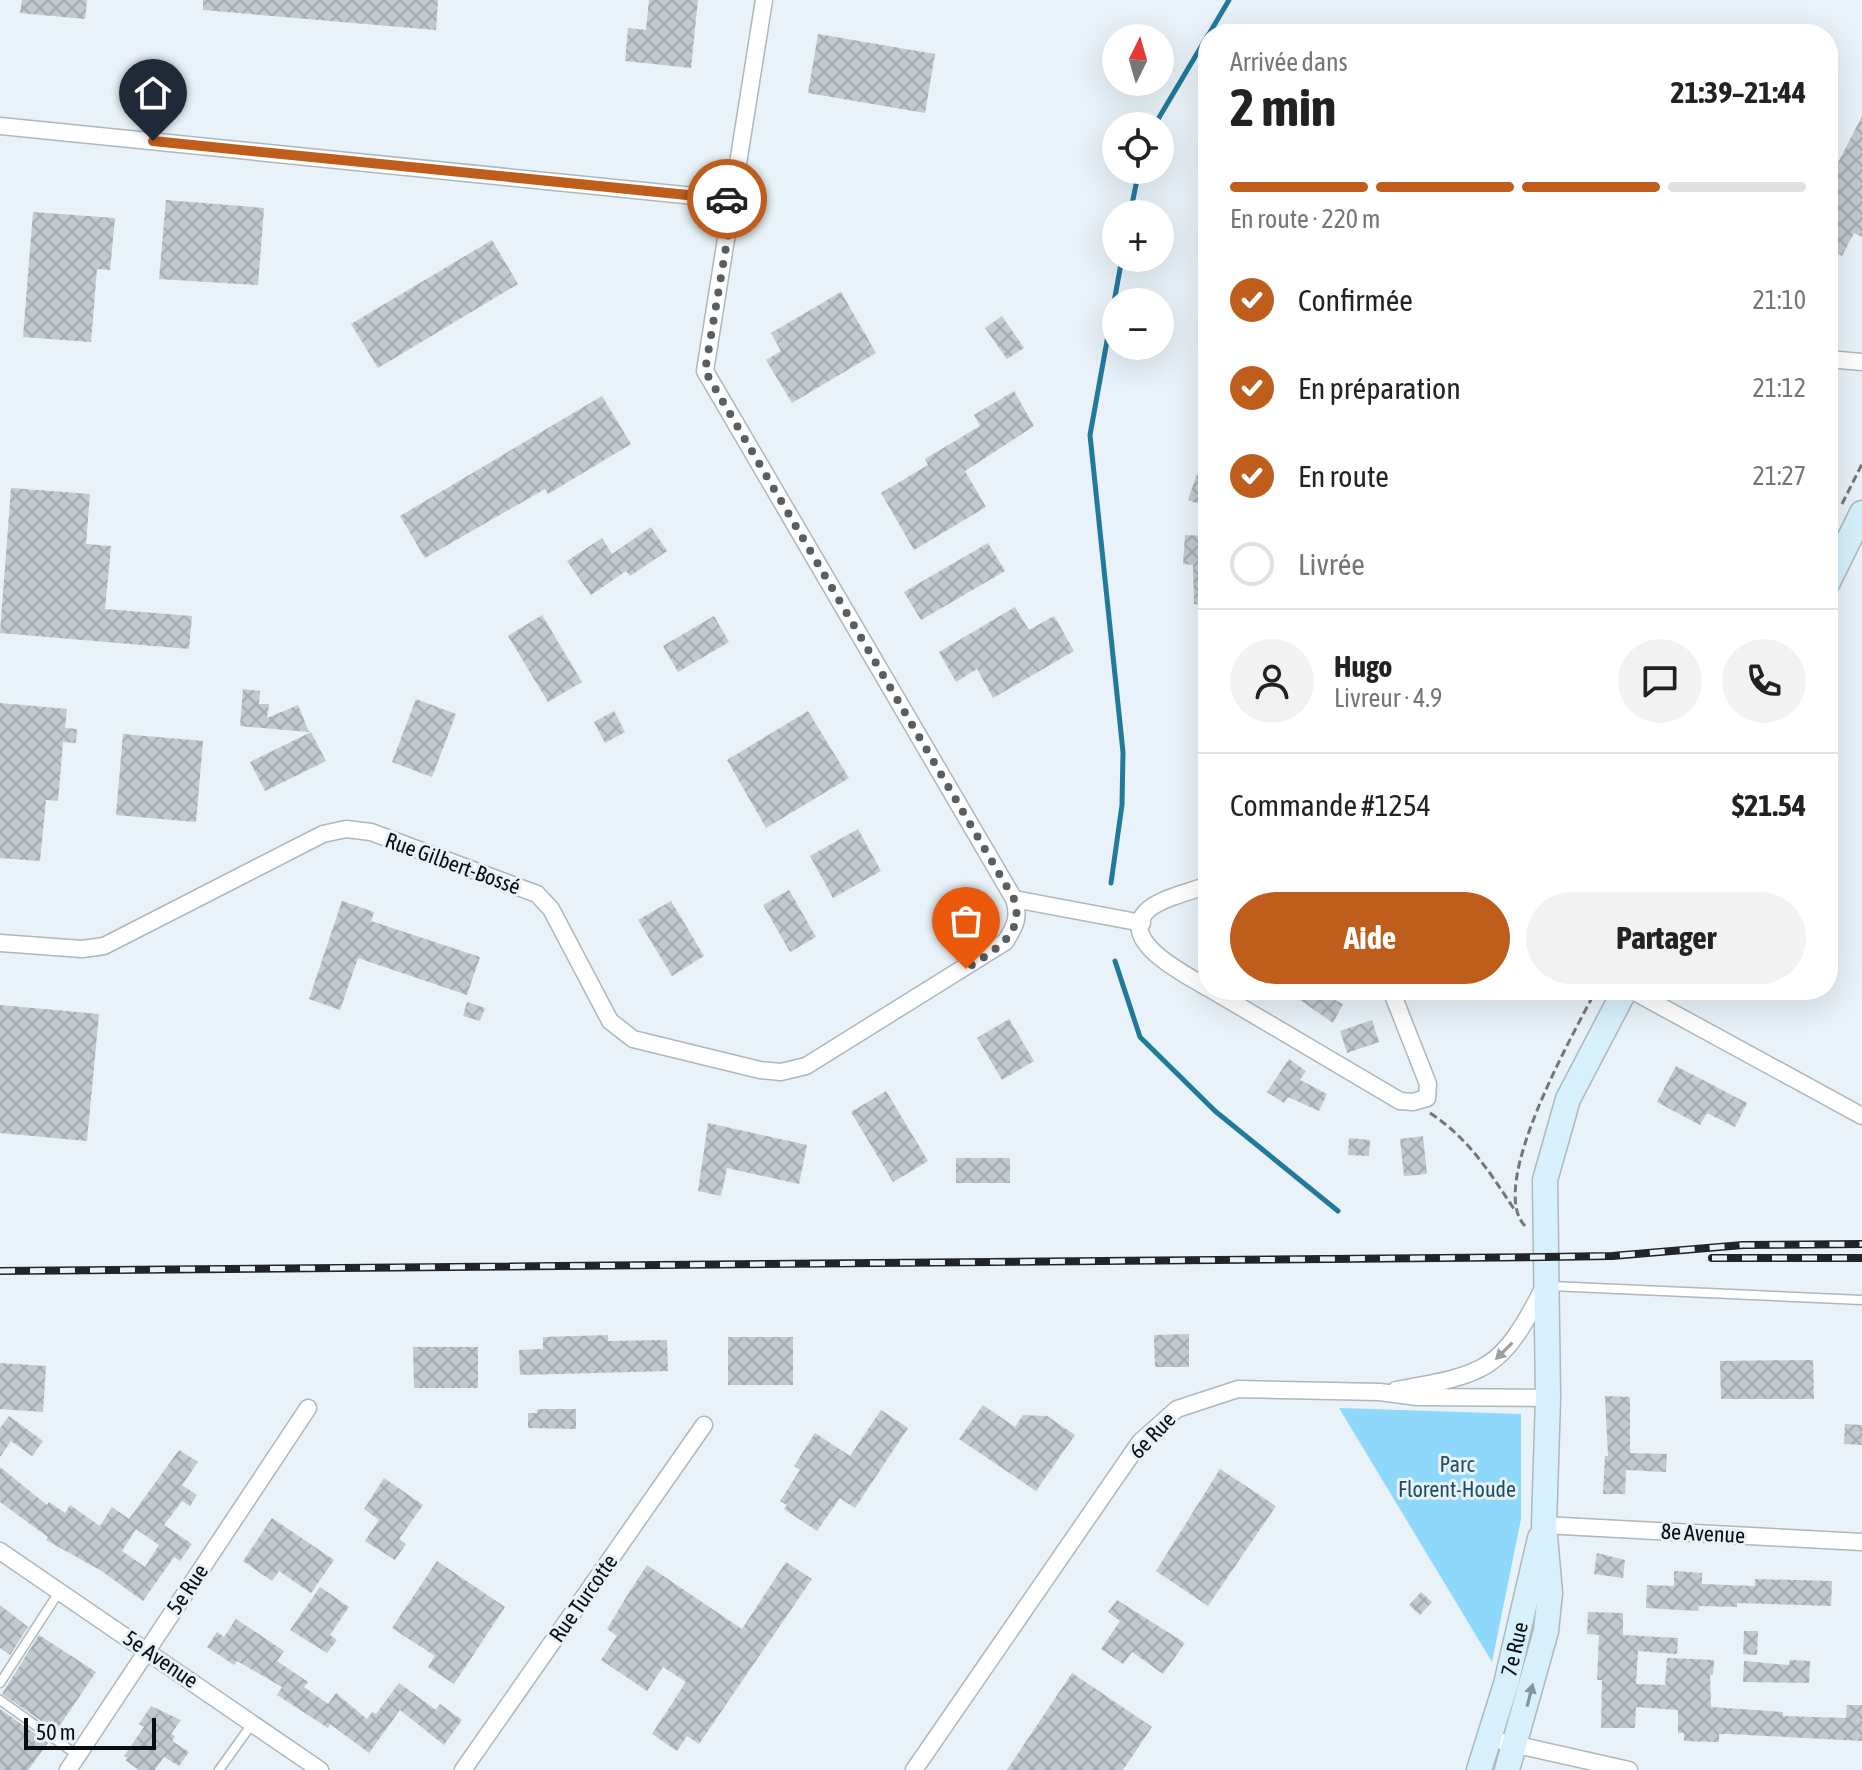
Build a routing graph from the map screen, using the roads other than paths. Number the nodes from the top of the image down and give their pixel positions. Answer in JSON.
{"nodes":[{"id":1,"x":764,"y":0,"type":"edge"},
{"id":2,"x":0,"y":126,"type":"edge"},
{"id":3,"x":734,"y":200,"type":"junction"},
{"id":4,"x":1838,"y":360,"type":"edge"},
{"id":5,"x":1862,"y":362,"type":"edge"},
{"id":6,"x":1852,"y":508,"type":"edge"},
{"id":7,"x":1838,"y":551,"type":"edge"},
{"id":8,"x":1198,"y":889,"type":"edge"},
{"id":9,"x":1014,"y":899,"type":"junction"},
{"id":10,"x":1142,"y":923,"type":"junction"},
{"id":11,"x":0,"y":943,"type":"edge"},
{"id":12,"x":1198,"y":982,"type":"edge"},
{"id":13,"x":1229,"y":1000,"type":"edge"},
{"id":14,"x":1395,"y":1000,"type":"edge"},
{"id":15,"x":1622,"y":1000,"type":"edge"},
{"id":16,"x":1647,"y":1000,"type":"edge"},
{"id":17,"x":1862,"y":1116,"type":"edge"},
{"id":18,"x":1545,"y":1286,"type":"junction"},
{"id":19,"x":1862,"y":1300,"type":"edge"},
{"id":20,"x":1380,"y":1392,"type":"junction"},
{"id":21,"x":1548,"y":1398,"type":"junction"},
{"id":22,"x":308,"y":1408,"type":"dead end"},
{"id":23,"x":704,"y":1425,"type":"dead end"},
{"id":24,"x":1544,"y":1525,"type":"junction"},
{"id":25,"x":1862,"y":1542,"type":"edge"},
{"id":26,"x":0,"y":1551,"type":"edge"},
{"id":27,"x":59,"y":1592,"type":"junction"},
{"id":28,"x":147,"y":1649,"type":"junction"},
{"id":29,"x":0,"y":1683,"type":"edge"},
{"id":30,"x":0,"y":1700,"type":"edge"},
{"id":31,"x":252,"y":1723,"type":"junction"},
{"id":32,"x":1491,"y":1739,"type":"junction"},
{"id":33,"x":1517,"y":1745,"type":"junction"},
{"id":34,"x":78,"y":1755,"type":"junction"},
{"id":35,"x":68,"y":1770,"type":"edge"},
{"id":36,"x":219,"y":1770,"type":"edge"},
{"id":37,"x":320,"y":1770,"type":"edge"},
{"id":38,"x":463,"y":1770,"type":"edge"},
{"id":39,"x":914,"y":1770,"type":"edge"},
{"id":40,"x":1479,"y":1770,"type":"edge"},
{"id":41,"x":1507,"y":1770,"type":"edge"},
{"id":42,"x":1629,"y":1770,"type":"edge"}],
"edges":[{"from":1,"to":3,"type":"street"},
{"from":2,"to":3,"type":"street"},
{"from":3,"to":9,"type":"street"},
{"from":4,"to":5,"type":"street"},
{"from":6,"to":7,"type":"main road"},
{"from":8,"to":10,"type":"street"},
{"from":9,"to":10,"type":"street"},
{"from":9,"to":11,"type":"street","name":"Rue Gilbert-Bossé"},
{"from":10,"to":12,"type":"street"},
{"from":13,"to":14,"type":"street"},
{"from":15,"to":18,"type":"main road","name":"7e Rue"},
{"from":16,"to":17,"type":"street"},
{"from":18,"to":19,"type":"lane"},
{"from":18,"to":20,"type":"street","one_way":true},
{"from":18,"to":21,"type":"main road","name":"7e Rue"},
{"from":20,"to":21,"type":"street","name":"6e Rue"},
{"from":20,"to":39,"type":"street","name":"6e Rue"},
{"from":21,"to":24,"type":"main road","name":"7e Rue"},
{"from":22,"to":28,"type":"street","name":"5e Rue"},
{"from":23,"to":38,"type":"street","name":"Rue Turcotte"},
{"from":24,"to":25,"type":"street","name":"8e Avenue"},
{"from":24,"to":32,"type":"main road","name":"7e Rue"},
{"from":33,"to":24,"type":"main road","name":"7e Rue","one_way":true},
{"from":26,"to":27,"type":"street","name":"5e Avenue"},
{"from":27,"to":28,"type":"street","name":"5e Avenue"},
{"from":27,"to":29,"type":"lane"},
{"from":28,"to":31,"type":"street","name":"5e Avenue"},
{"from":28,"to":34,"type":"street","name":"5e Rue"},
{"from":30,"to":34,"type":"lane"},
{"from":31,"to":36,"type":"lane"},
{"from":31,"to":37,"type":"street","name":"5e Avenue"},
{"from":32,"to":33,"type":"street"},
{"from":32,"to":40,"type":"main road","name":"7e Rue"},
{"from":33,"to":41,"type":"main road","name":"7e Rue"},
{"from":33,"to":42,"type":"street"},
{"from":34,"to":35,"type":"street","name":"5e Rue"}]}
